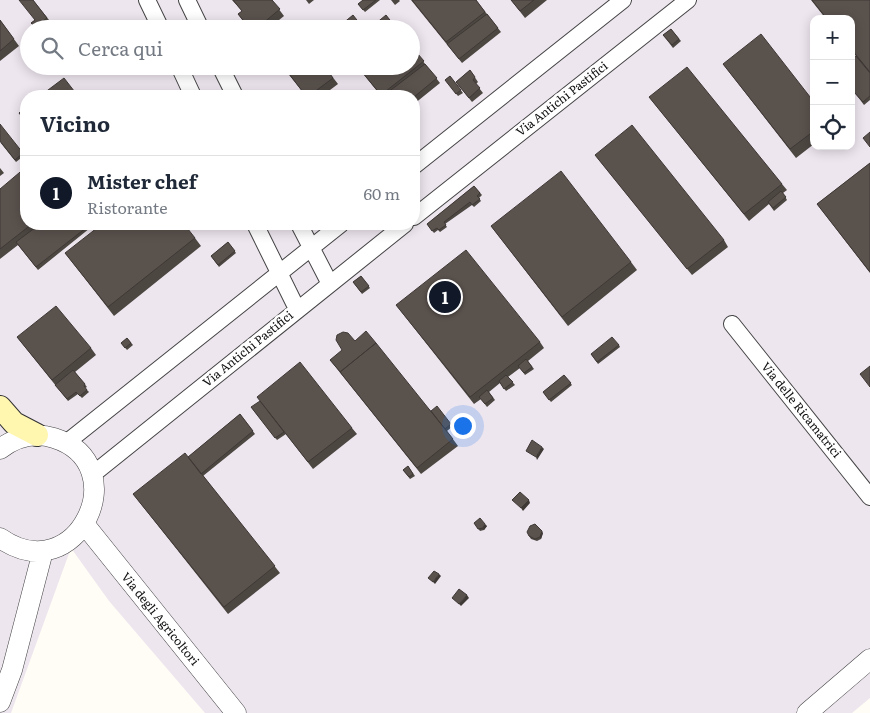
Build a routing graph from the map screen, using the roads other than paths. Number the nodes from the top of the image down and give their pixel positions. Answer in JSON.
{"nodes":[{"id":1,"x":147,"y":0,"type":"edge"},
{"id":2,"x":187,"y":0,"type":"edge"},
{"id":3,"x":623,"y":0,"type":"edge"},
{"id":4,"x":688,"y":0,"type":"edge"},
{"id":5,"x":157,"y":20,"type":"edge"},
{"id":6,"x":197,"y":20,"type":"edge"},
{"id":7,"x":183,"y":75,"type":"edge"},
{"id":8,"x":224,"y":75,"type":"edge"},
{"id":9,"x":190,"y":90,"type":"edge"},
{"id":10,"x":232,"y":90,"type":"edge"},
{"id":11,"x":420,"y":161,"type":"edge"},
{"id":12,"x":420,"y":212,"type":"edge"},
{"id":13,"x":258,"y":230,"type":"edge"},
{"id":14,"x":302,"y":230,"type":"edge"},
{"id":15,"x":334,"y":230,"type":"edge"},
{"id":16,"x":398,"y":230,"type":"edge"},
{"id":17,"x":311,"y":248,"type":"junction"},
{"id":18,"x":279,"y":273,"type":"junction"},
{"id":19,"x":330,"y":284,"type":"junction"},
{"id":20,"x":297,"y":309,"type":"junction"},
{"id":21,"x":732,"y":324,"type":"dead end"},
{"id":22,"x":0,"y":407,"type":"edge"},
{"id":23,"x":37,"y":435,"type":"junction"},
{"id":24,"x":66,"y":443,"type":"junction"},
{"id":25,"x":0,"y":449,"type":"edge"},
{"id":26,"x":92,"y":475,"type":"junction"},
{"id":27,"x":870,"y":497,"type":"edge"},
{"id":28,"x":85,"y":525,"type":"junction"},
{"id":29,"x":2,"y":542,"type":"edge"},
{"id":30,"x":42,"y":551,"type":"junction"},
{"id":31,"x":870,"y":659,"type":"edge"},
{"id":32,"x":0,"y":702,"type":"edge"},
{"id":33,"x":236,"y":713,"type":"edge"},
{"id":34,"x":807,"y":713,"type":"edge"}],
"edges":[{"from":1,"to":5,"type":"street"},
{"from":2,"to":6,"type":"street"},
{"from":3,"to":11,"type":"street"},
{"from":4,"to":12,"type":"street","name":"Via Antichi Pastifici"},
{"from":7,"to":9,"type":"street"},
{"from":8,"to":10,"type":"street"},
{"from":13,"to":18,"type":"street"},
{"from":14,"to":17,"type":"street"},
{"from":15,"to":17,"type":"street"},
{"from":16,"to":19,"type":"street","name":"Via Antichi Pastifici"},
{"from":17,"to":18,"type":"street"},
{"from":17,"to":19,"type":"street"},
{"from":18,"to":20,"type":"street"},
{"from":18,"to":24,"type":"street"},
{"from":19,"to":20,"type":"street","name":"Via Antichi Pastifici"},
{"from":20,"to":26,"type":"street","name":"Via Antichi Pastifici"},
{"from":21,"to":27,"type":"street","name":"Via delle Ricamatrici"},
{"from":22,"to":23,"type":"main road"},
{"from":23,"to":24,"type":"street"},
{"from":23,"to":25,"type":"street"},
{"from":24,"to":26,"type":"street"},
{"from":26,"to":28,"type":"street"},
{"from":28,"to":30,"type":"street"},
{"from":28,"to":33,"type":"street","name":"Via degli Agricoltori"},
{"from":29,"to":30,"type":"street"},
{"from":30,"to":32,"type":"street"},
{"from":31,"to":34,"type":"street"}]}
